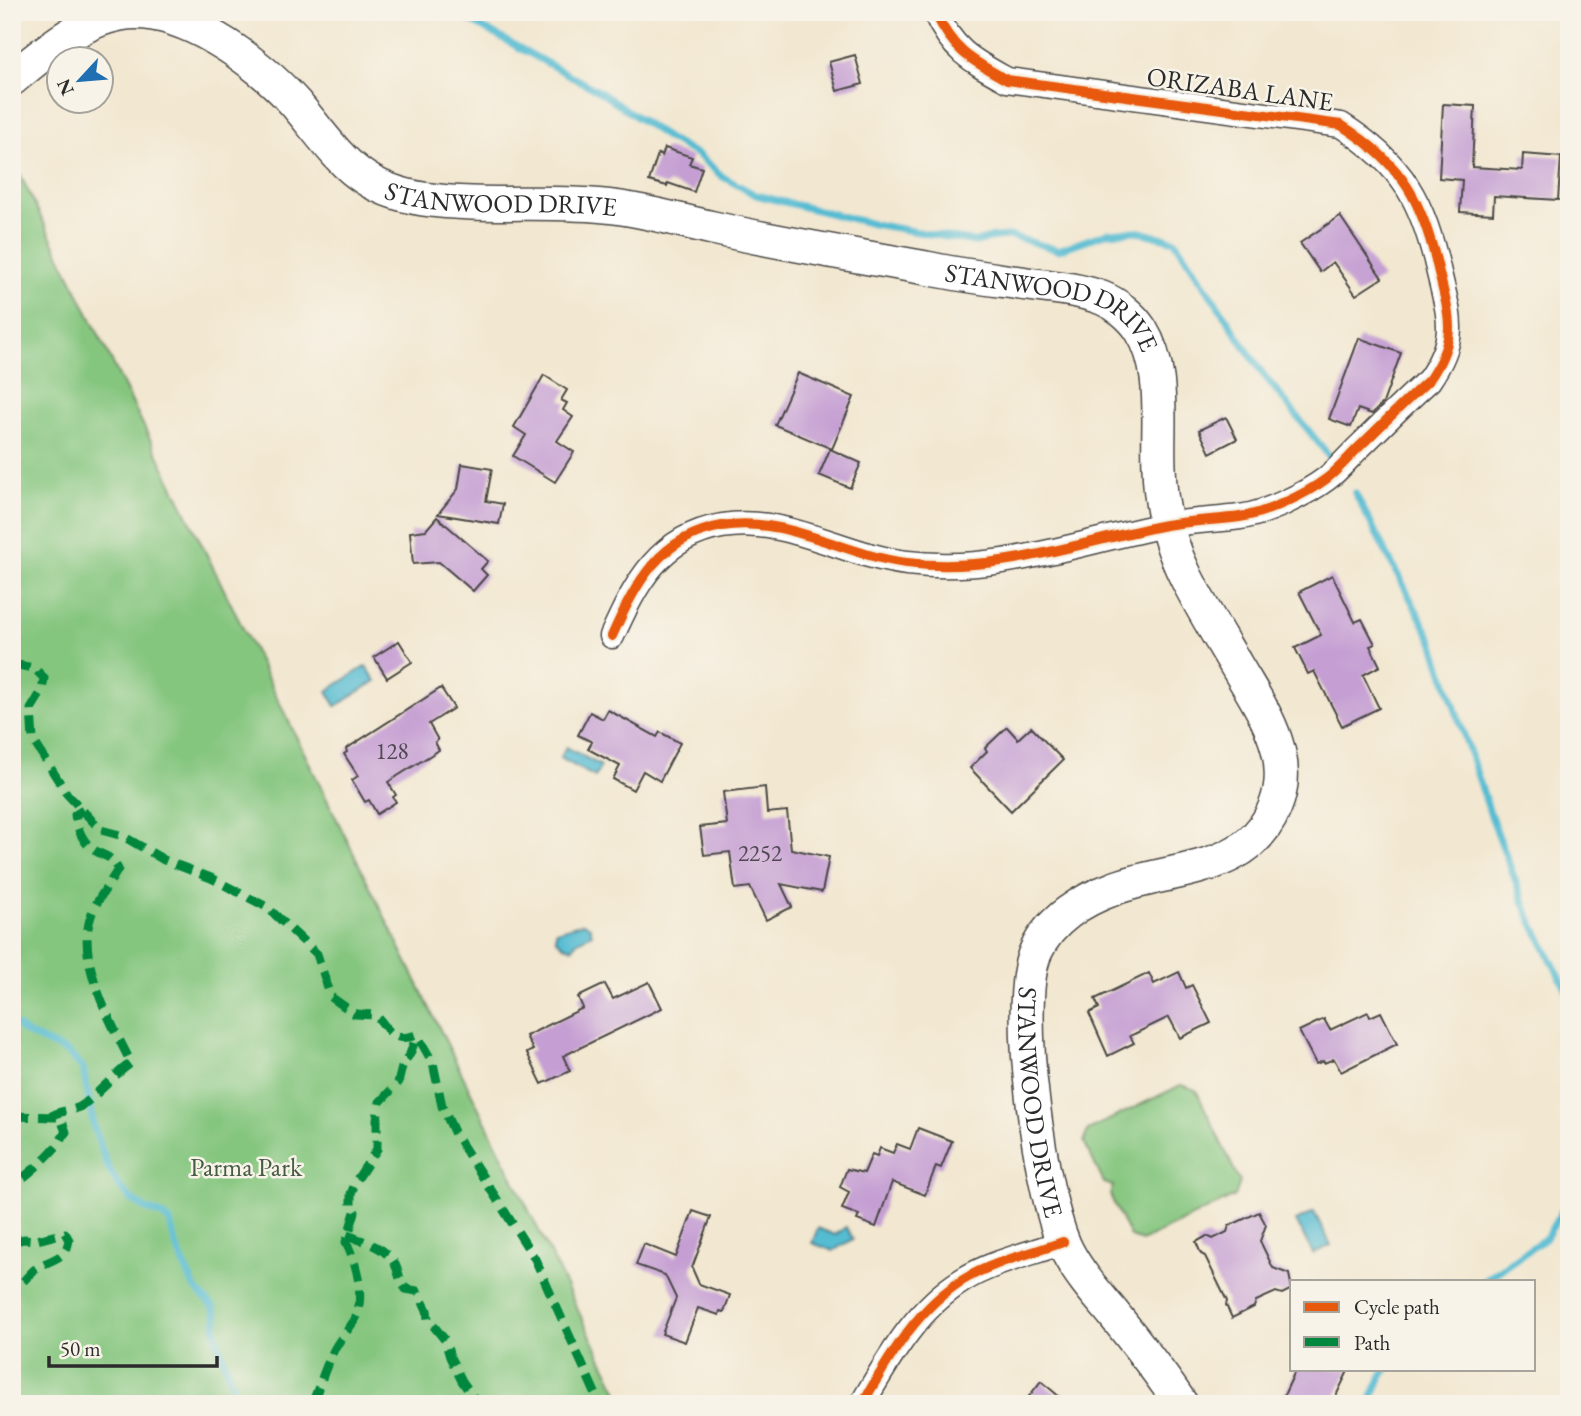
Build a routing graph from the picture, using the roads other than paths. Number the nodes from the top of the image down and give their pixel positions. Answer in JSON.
{"nodes":[{"id":1,"x":934,"y":12,"type":"edge"},
{"id":2,"x":12,"y":79,"type":"edge"},
{"id":3,"x":1167,"y":525,"type":"junction"},
{"id":4,"x":612,"y":636,"type":"dead end"},
{"id":5,"x":1063,"y":1242,"type":"junction"},
{"id":6,"x":862,"y":1404,"type":"edge"},
{"id":7,"x":1181,"y":1404,"type":"edge"}],
"edges":[{"from":1,"to":3,"type":"street","name":"ORIZABA LANE"},
{"from":2,"to":3,"type":"main road","name":"STANWOOD DRIVE"},
{"from":3,"to":4,"type":"street","name":"ORIZABA LANE"},
{"from":3,"to":5,"type":"main road","name":"STANWOOD DRIVE"},
{"from":5,"to":6,"type":"street"},
{"from":5,"to":7,"type":"main road","name":"STANWOOD DRIVE"}]}
